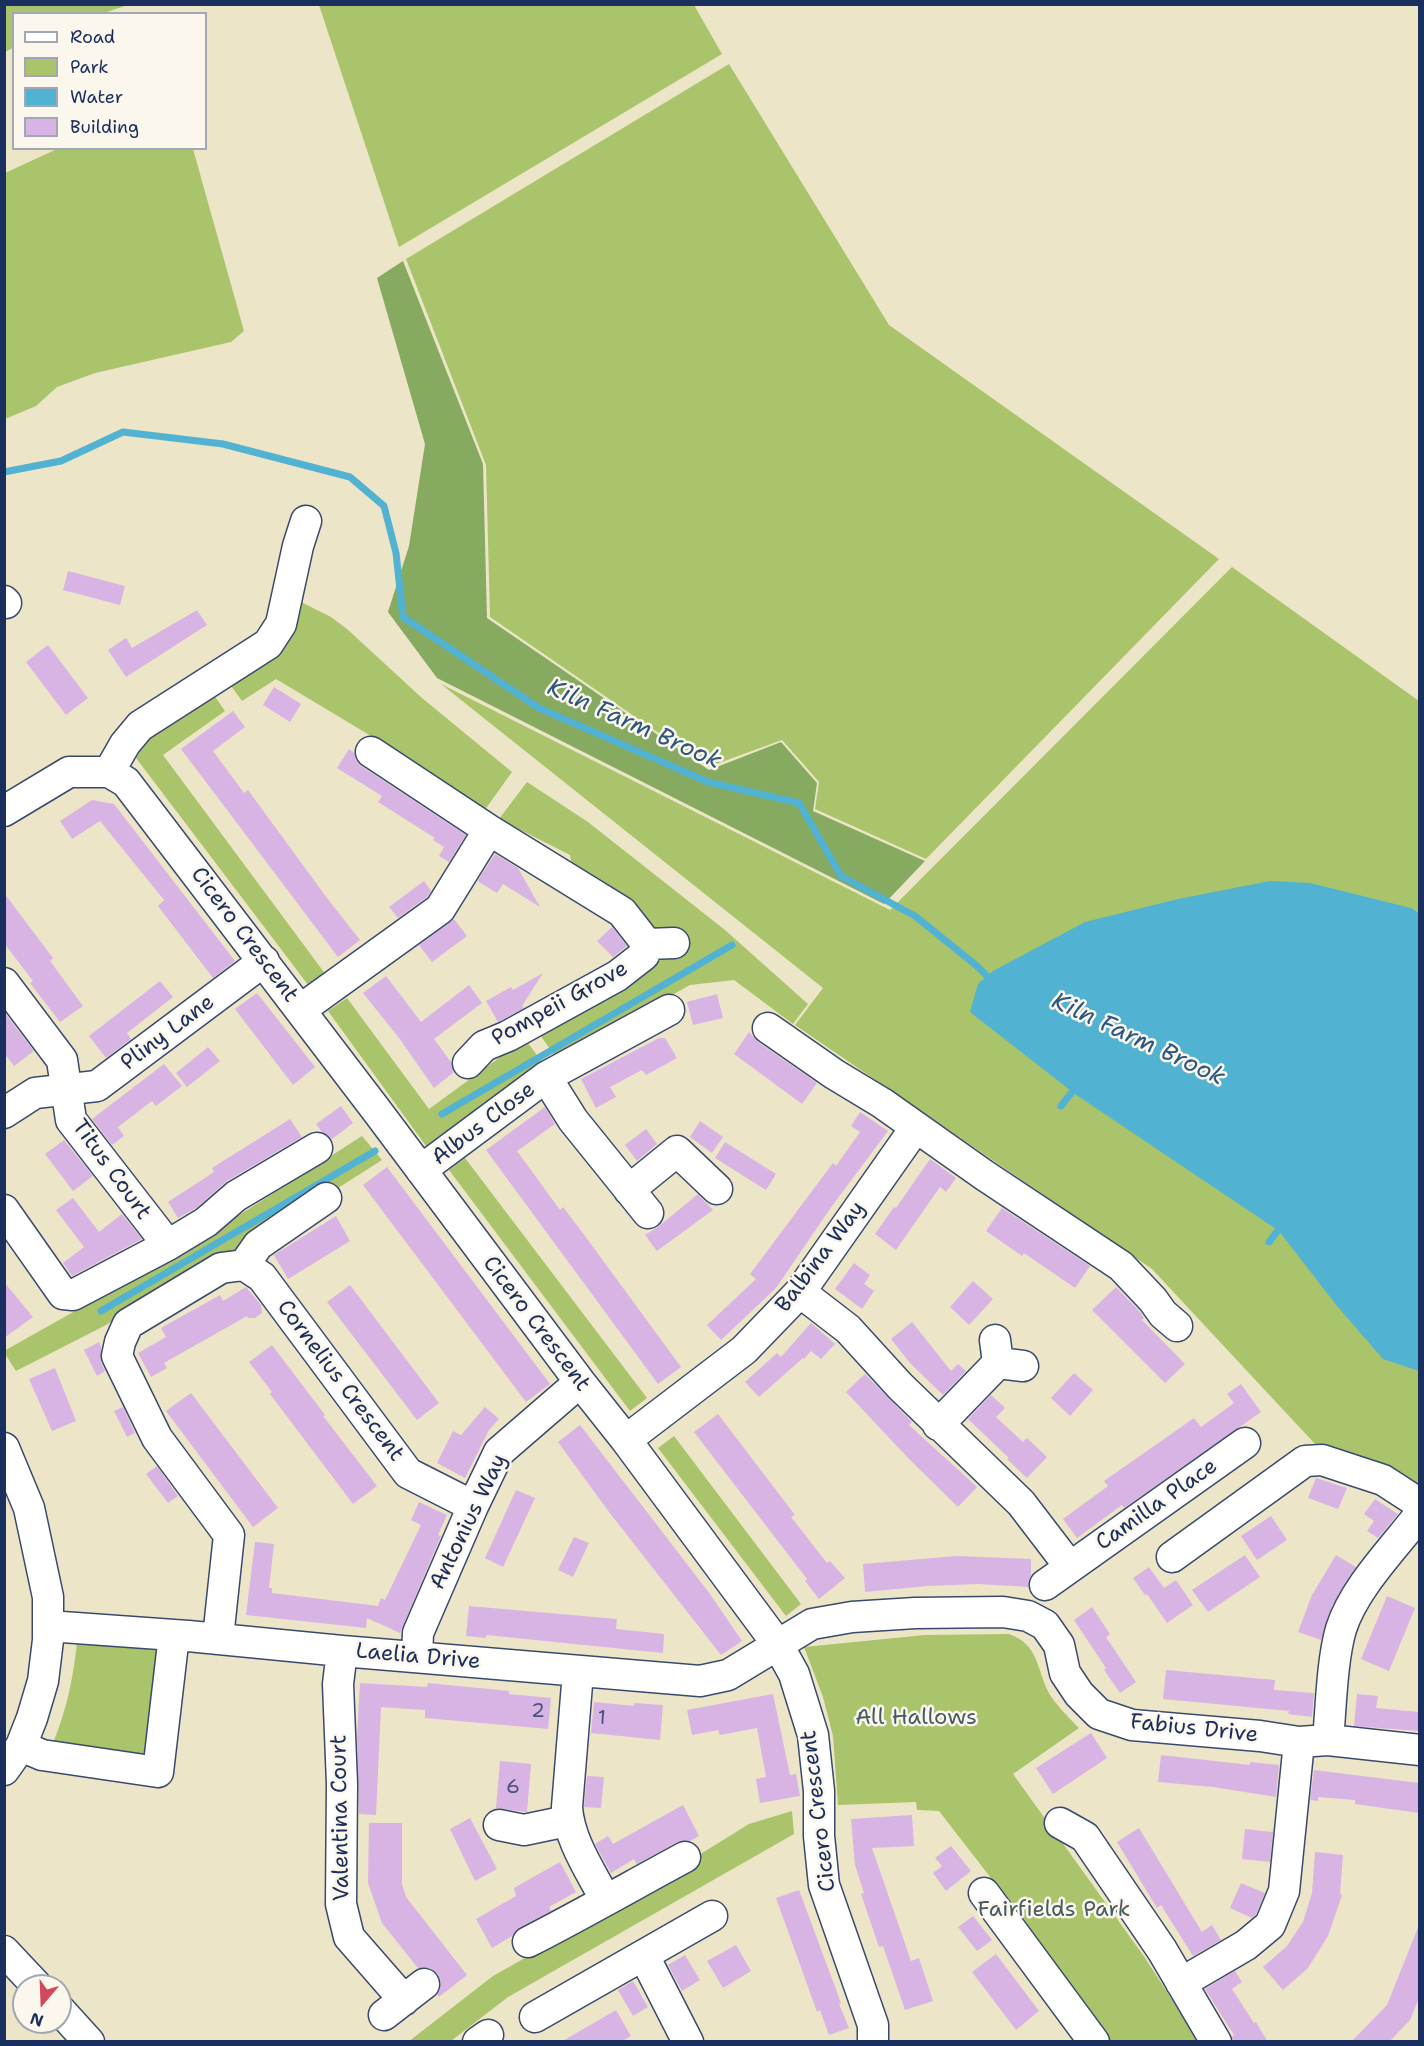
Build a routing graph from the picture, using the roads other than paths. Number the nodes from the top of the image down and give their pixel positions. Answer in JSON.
{"nodes":[{"id":1,"x":306,"y":521,"type":"dead end"},
{"id":2,"x":370,"y":752,"type":"dead end"},
{"id":3,"x":110,"y":772,"type":"junction"},
{"id":4,"x":4,"y":811,"type":"edge"},
{"id":5,"x":489,"y":830,"type":"junction"},
{"id":6,"x":264,"y":962,"type":"junction"},
{"id":7,"x":4,"y":983,"type":"edge"},
{"id":8,"x":300,"y":1010,"type":"junction"},
{"id":9,"x":669,"y":1010,"type":"dead end"},
{"id":10,"x":768,"y":1028,"type":"dead end"},
{"id":11,"x":468,"y":1063,"type":"dead end"},
{"id":12,"x":546,"y":1077,"type":"junction"},
{"id":13,"x":67,"y":1089,"type":"junction"},
{"id":14,"x":4,"y":1113,"type":"edge"},
{"id":15,"x":916,"y":1127,"type":"junction"},
{"id":16,"x":317,"y":1148,"type":"dead end"},
{"id":17,"x":422,"y":1170,"type":"junction"},
{"id":18,"x":717,"y":1189,"type":"dead end"},
{"id":19,"x":629,"y":1190,"type":"junction"},
{"id":20,"x":326,"y":1198,"type":"dead end"},
{"id":21,"x":4,"y":1210,"type":"edge"},
{"id":22,"x":648,"y":1214,"type":"dead end"},
{"id":23,"x":168,"y":1245,"type":"junction"},
{"id":24,"x":244,"y":1265,"type":"junction"},
{"id":25,"x":800,"y":1292,"type":"junction"},
{"id":26,"x":1177,"y":1326,"type":"dead end"},
{"id":27,"x":1006,"y":1356,"type":"dead end"},
{"id":28,"x":580,"y":1382,"type":"junction"},
{"id":29,"x":938,"y":1425,"type":"junction"},
{"id":30,"x":626,"y":1440,"type":"junction"},
{"id":31,"x":1245,"y":1443,"type":"dead end"},
{"id":32,"x":4,"y":1448,"type":"edge"},
{"id":33,"x":1419,"y":1504,"type":"edge"},
{"id":34,"x":473,"y":1506,"type":"junction"},
{"id":35,"x":1419,"y":1514,"type":"edge"},
{"id":36,"x":1172,"y":1557,"type":"dead end"},
{"id":37,"x":1070,"y":1567,"type":"junction"},
{"id":38,"x":1046,"y":1585,"type":"dead end"},
{"id":39,"x":48,"y":1626,"type":"junction"},
{"id":40,"x":174,"y":1635,"type":"junction"},
{"id":41,"x":218,"y":1638,"type":"junction"},
{"id":42,"x":778,"y":1645,"type":"junction"},
{"id":43,"x":342,"y":1651,"type":"junction"},
{"id":44,"x":417,"y":1657,"type":"junction"},
{"id":45,"x":578,"y":1672,"type":"junction"},
{"id":46,"x":1328,"y":1740,"type":"junction"},
{"id":47,"x":1299,"y":1742,"type":"junction"},
{"id":48,"x":1419,"y":1750,"type":"edge"},
{"id":49,"x":13,"y":1758,"type":"edge"},
{"id":50,"x":567,"y":1821,"type":"junction"},
{"id":51,"x":1060,"y":1823,"type":"dead end"},
{"id":52,"x":499,"y":1825,"type":"dead end"},
{"id":53,"x":685,"y":1857,"type":"dead end"},
{"id":54,"x":984,"y":1893,"type":"dead end"},
{"id":55,"x":606,"y":1899,"type":"junction"},
{"id":56,"x":711,"y":1916,"type":"dead end"},
{"id":57,"x":528,"y":1942,"type":"dead end"},
{"id":58,"x":4,"y":1950,"type":"edge"},
{"id":59,"x":644,"y":1956,"type":"junction"},
{"id":60,"x":27,"y":1974,"type":"edge"},
{"id":61,"x":1181,"y":1983,"type":"junction"},
{"id":62,"x":404,"y":2000,"type":"dead end"},
{"id":63,"x":535,"y":2017,"type":"dead end"},
{"id":64,"x":72,"y":2023,"type":"edge"},
{"id":65,"x":89,"y":2042,"type":"edge"},
{"id":66,"x":687,"y":2042,"type":"edge"},
{"id":67,"x":873,"y":2042,"type":"edge"},
{"id":68,"x":1094,"y":2042,"type":"edge"},
{"id":69,"x":1216,"y":2042,"type":"edge"}],
"edges":[{"from":1,"to":3,"type":"street"},
{"from":2,"to":5,"type":"street","name":"Pompeii Grove"},
{"from":3,"to":4,"type":"street"},
{"from":3,"to":6,"type":"street","name":"Cicero Crescent"},
{"from":5,"to":8,"type":"street"},
{"from":5,"to":11,"type":"street","name":"Pompeii Grove"},
{"from":6,"to":8,"type":"street","name":"Cicero Crescent"},
{"from":6,"to":13,"type":"street","name":"Pliny Lane"},
{"from":7,"to":13,"type":"street","name":"Titus Court"},
{"from":8,"to":17,"type":"street","name":"Cicero Crescent"},
{"from":9,"to":12,"type":"street","name":"Albus Close"},
{"from":10,"to":15,"type":"street"},
{"from":12,"to":17,"type":"street","name":"Albus Close"},
{"from":12,"to":19,"type":"street","name":"Albus Close"},
{"from":13,"to":14,"type":"street","name":"Titus Court"},
{"from":13,"to":23,"type":"street","name":"Titus Court"},
{"from":15,"to":25,"type":"street","name":"Balbina Way"},
{"from":15,"to":26,"type":"street"},
{"from":16,"to":23,"type":"street","name":"Titus Court"},
{"from":17,"to":28,"type":"street","name":"Cicero Crescent"},
{"from":18,"to":19,"type":"street"},
{"from":19,"to":22,"type":"street","name":"Albus Close"},
{"from":20,"to":24,"type":"street"},
{"from":21,"to":23,"type":"street","name":"Titus Court"},
{"from":24,"to":34,"type":"street","name":"Cornelius Crescent"},
{"from":24,"to":41,"type":"street"},
{"from":25,"to":29,"type":"street"},
{"from":25,"to":30,"type":"street","name":"Balbina Way"},
{"from":27,"to":29,"type":"street"},
{"from":28,"to":30,"type":"street","name":"Cicero Crescent"},
{"from":28,"to":34,"type":"street","name":"Antonius Way"},
{"from":29,"to":37,"type":"street"},
{"from":30,"to":42,"type":"street","name":"Cicero Crescent"},
{"from":31,"to":37,"type":"street","name":"Camilla Place"},
{"from":32,"to":39,"type":"street"},
{"from":33,"to":36,"type":"street"},
{"from":34,"to":44,"type":"street","name":"Antonius Way"},
{"from":35,"to":46,"type":"street"},
{"from":37,"to":38,"type":"street","name":"Camilla Place"},
{"from":39,"to":40,"type":"street","name":"Laelia Drive"},
{"from":39,"to":49,"type":"street"},
{"from":40,"to":41,"type":"street","name":"Laelia Drive"},
{"from":40,"to":49,"type":"street"},
{"from":41,"to":43,"type":"street","name":"Laelia Drive"},
{"from":42,"to":45,"type":"street","name":"Laelia Drive"},
{"from":42,"to":47,"type":"street","name":"Fabius Drive"},
{"from":42,"to":67,"type":"street","name":"Cicero Crescent"},
{"from":43,"to":44,"type":"street","name":"Laelia Drive"},
{"from":43,"to":62,"type":"street","name":"Valentina Court"},
{"from":44,"to":45,"type":"street","name":"Laelia Drive"},
{"from":45,"to":50,"type":"street"},
{"from":46,"to":47,"type":"street","name":"Fabius Drive"},
{"from":46,"to":48,"type":"street","name":"Fabius Drive"},
{"from":47,"to":61,"type":"street"},
{"from":50,"to":52,"type":"street"},
{"from":50,"to":55,"type":"street"},
{"from":51,"to":61,"type":"street"},
{"from":53,"to":55,"type":"street"},
{"from":54,"to":68,"type":"street"},
{"from":55,"to":57,"type":"street"},
{"from":56,"to":59,"type":"street"},
{"from":58,"to":60,"type":"street"},
{"from":59,"to":63,"type":"street"},
{"from":59,"to":66,"type":"street"},
{"from":61,"to":69,"type":"street"},
{"from":64,"to":65,"type":"street"}]}
